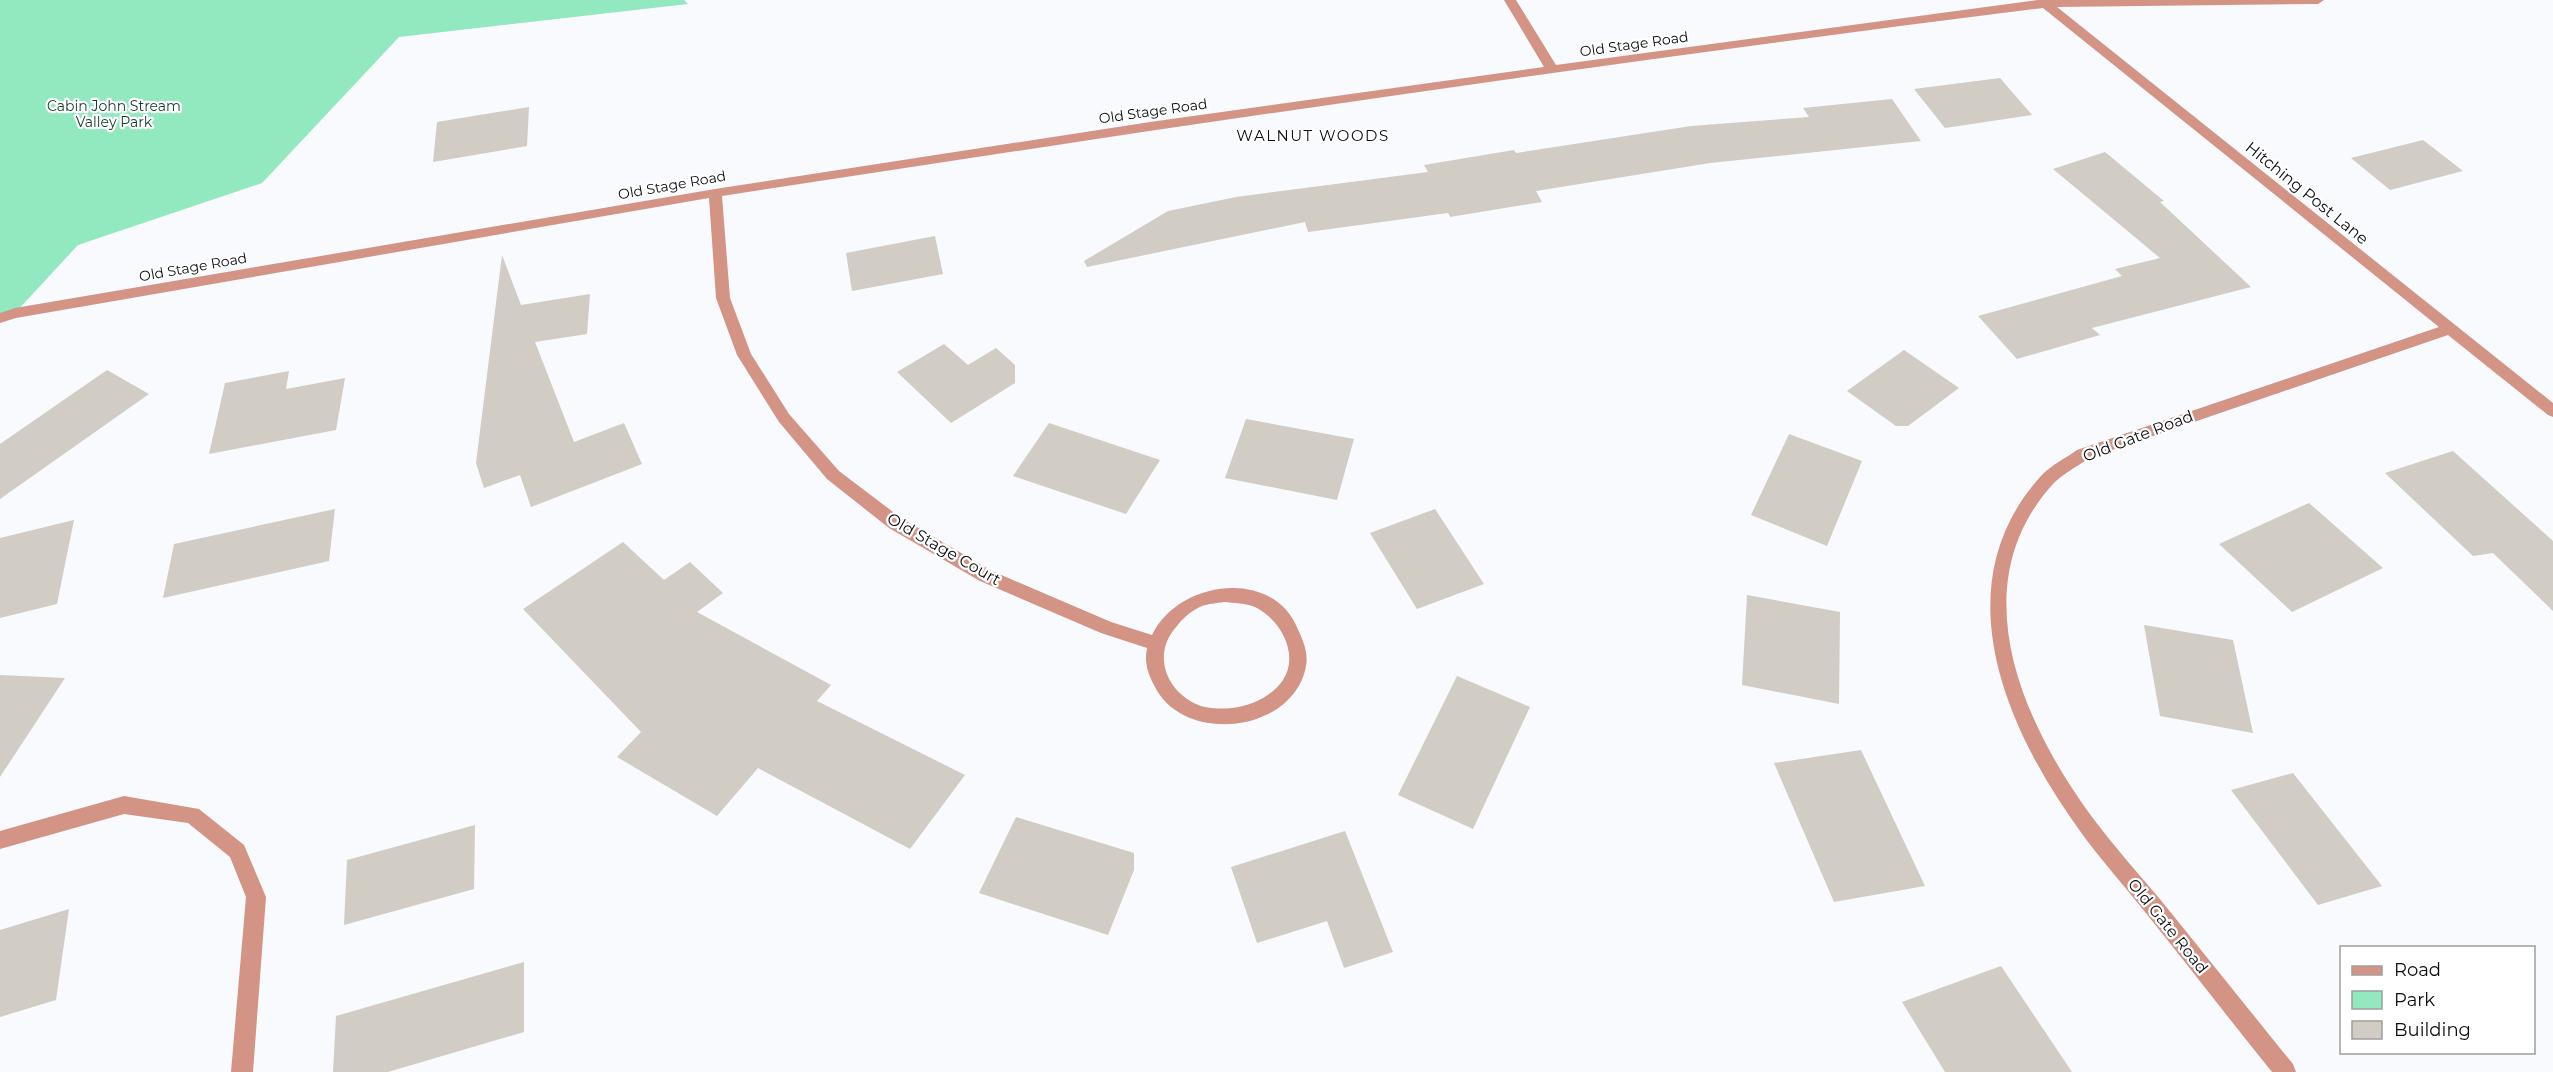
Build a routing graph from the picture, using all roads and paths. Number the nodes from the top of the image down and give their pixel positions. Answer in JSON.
{"nodes":[{"id":1,"x":1510,"y":0,"type":"edge"},
{"id":2,"x":2318,"y":0,"type":"edge"},
{"id":3,"x":2043,"y":2,"type":"edge"},
{"id":4,"x":1553,"y":71,"type":"junction"},
{"id":5,"x":715,"y":193,"type":"junction"},
{"id":6,"x":0,"y":318,"type":"edge"},
{"id":7,"x":2450,"y":329,"type":"junction"},
{"id":8,"x":2553,"y":411,"type":"edge"},
{"id":9,"x":1155,"y":644,"type":"junction"},
{"id":10,"x":0,"y":840,"type":"edge"},
{"id":11,"x":242,"y":1072,"type":"edge"},
{"id":12,"x":2285,"y":1072,"type":"edge"}],
"edges":[{"from":1,"to":4,"type":"street"},
{"from":2,"to":3,"type":"street","name":"Old Stage Road"},
{"from":3,"to":4,"type":"street","name":"Old Stage Road"},
{"from":3,"to":7,"type":"street","name":"Hitching Post Lane"},
{"from":4,"to":5,"type":"street","name":"Old Stage Road"},
{"from":5,"to":6,"type":"street","name":"Old Stage Road"},
{"from":5,"to":9,"type":"street","name":"Old Stage Court"},
{"from":7,"to":8,"type":"street","name":"Hitching Post Lane"},
{"from":7,"to":12,"type":"street","name":"Old Gate Road"},
{"from":9,"to":9,"type":"street"},
{"from":10,"to":11,"type":"street"}]}
